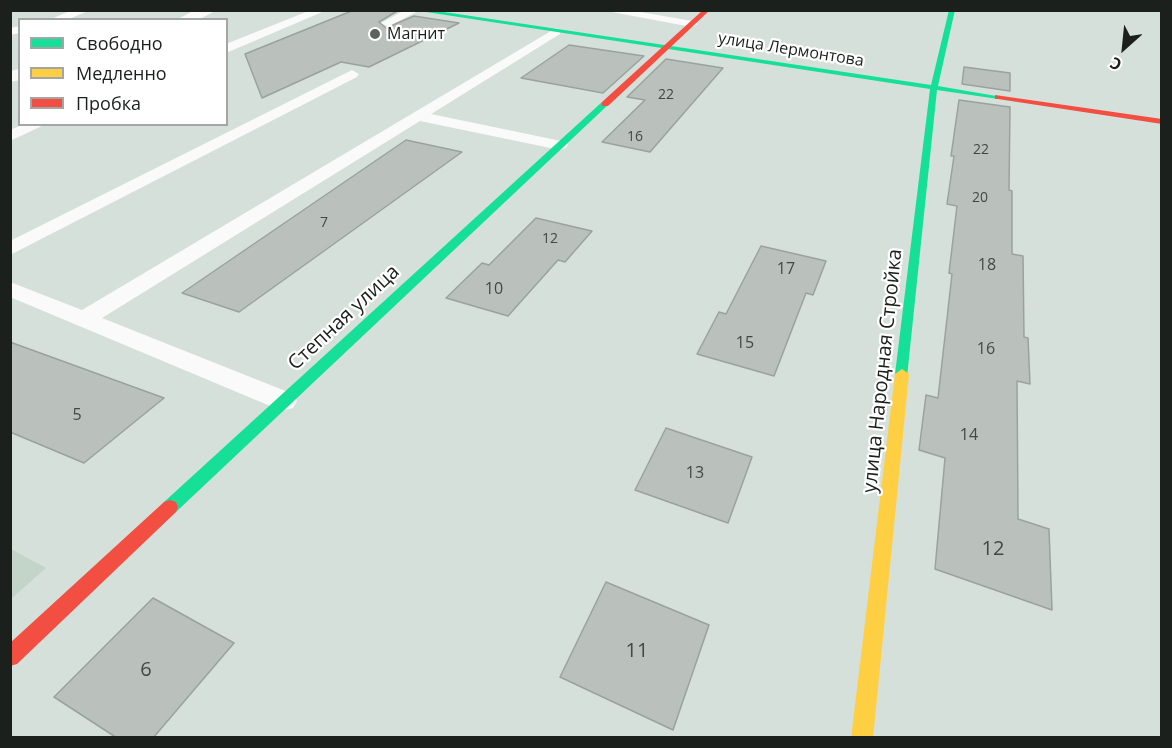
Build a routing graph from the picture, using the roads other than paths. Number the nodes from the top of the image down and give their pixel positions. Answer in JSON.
{"nodes":[{"id":1,"x":85,"y":10,"type":"edge"},
{"id":2,"x":210,"y":10,"type":"edge"},
{"id":3,"x":322,"y":10,"type":"edge"},
{"id":4,"x":415,"y":10,"type":"edge"},
{"id":5,"x":606,"y":10,"type":"edge"},
{"id":6,"x":707,"y":10,"type":"edge"},
{"id":7,"x":952,"y":10,"type":"edge"},
{"id":8,"x":60,"y":18,"type":"edge"},
{"id":9,"x":188,"y":18,"type":"edge"},
{"id":10,"x":387,"y":23,"type":"dead end"},
{"id":11,"x":692,"y":24,"type":"junction"},
{"id":12,"x":556,"y":32,"type":"junction"},
{"id":13,"x":228,"y":48,"type":"edge"},
{"id":14,"x":665,"y":48,"type":"junction"},
{"id":15,"x":352,"y":74,"type":"dead end"},
{"id":16,"x":934,"y":88,"type":"junction"},
{"id":17,"x":416,"y":116,"type":"junction"},
{"id":18,"x":1161,"y":122,"type":"edge"},
{"id":19,"x":34,"y":126,"type":"edge"},
{"id":20,"x":10,"y":136,"type":"edge"},
{"id":21,"x":560,"y":145,"type":"junction"},
{"id":22,"x":10,"y":249,"type":"edge"},
{"id":23,"x":10,"y":289,"type":"edge"},
{"id":24,"x":84,"y":319,"type":"junction"},
{"id":25,"x":284,"y":401,"type":"junction"},
{"id":26,"x":10,"y":657,"type":"edge"},
{"id":27,"x":862,"y":738,"type":"edge"}],
"edges":[{"from":1,"to":8,"type":"lane"},
{"from":2,"to":9,"type":"street"},
{"from":3,"to":13,"type":"lane"},
{"from":4,"to":10,"type":"lane"},
{"from":4,"to":12,"type":"street","name":"улица Лермонтова"},
{"from":5,"to":11,"type":"lane"},
{"from":6,"to":11,"type":"street","name":"Степная улица"},
{"from":7,"to":16,"type":"street","name":"улица Народная Стройка"},
{"from":11,"to":14,"type":"street","name":"Степная улица"},
{"from":12,"to":14,"type":"street","name":"улица Лермонтова"},
{"from":12,"to":17,"type":"lane"},
{"from":14,"to":16,"type":"street","name":"улица Лермонтова"},
{"from":14,"to":21,"type":"street","name":"Степная улица"},
{"from":15,"to":22,"type":"lane"},
{"from":16,"to":18,"type":"street","name":"улица Лермонтова"},
{"from":16,"to":27,"type":"street","name":"улица Народная Стройка"},
{"from":17,"to":21,"type":"lane"},
{"from":17,"to":24,"type":"lane"},
{"from":19,"to":20,"type":"lane"},
{"from":21,"to":25,"type":"street","name":"Степная улица"},
{"from":23,"to":24,"type":"lane"},
{"from":24,"to":25,"type":"lane"},
{"from":25,"to":26,"type":"street","name":"Степная улица"}]}
